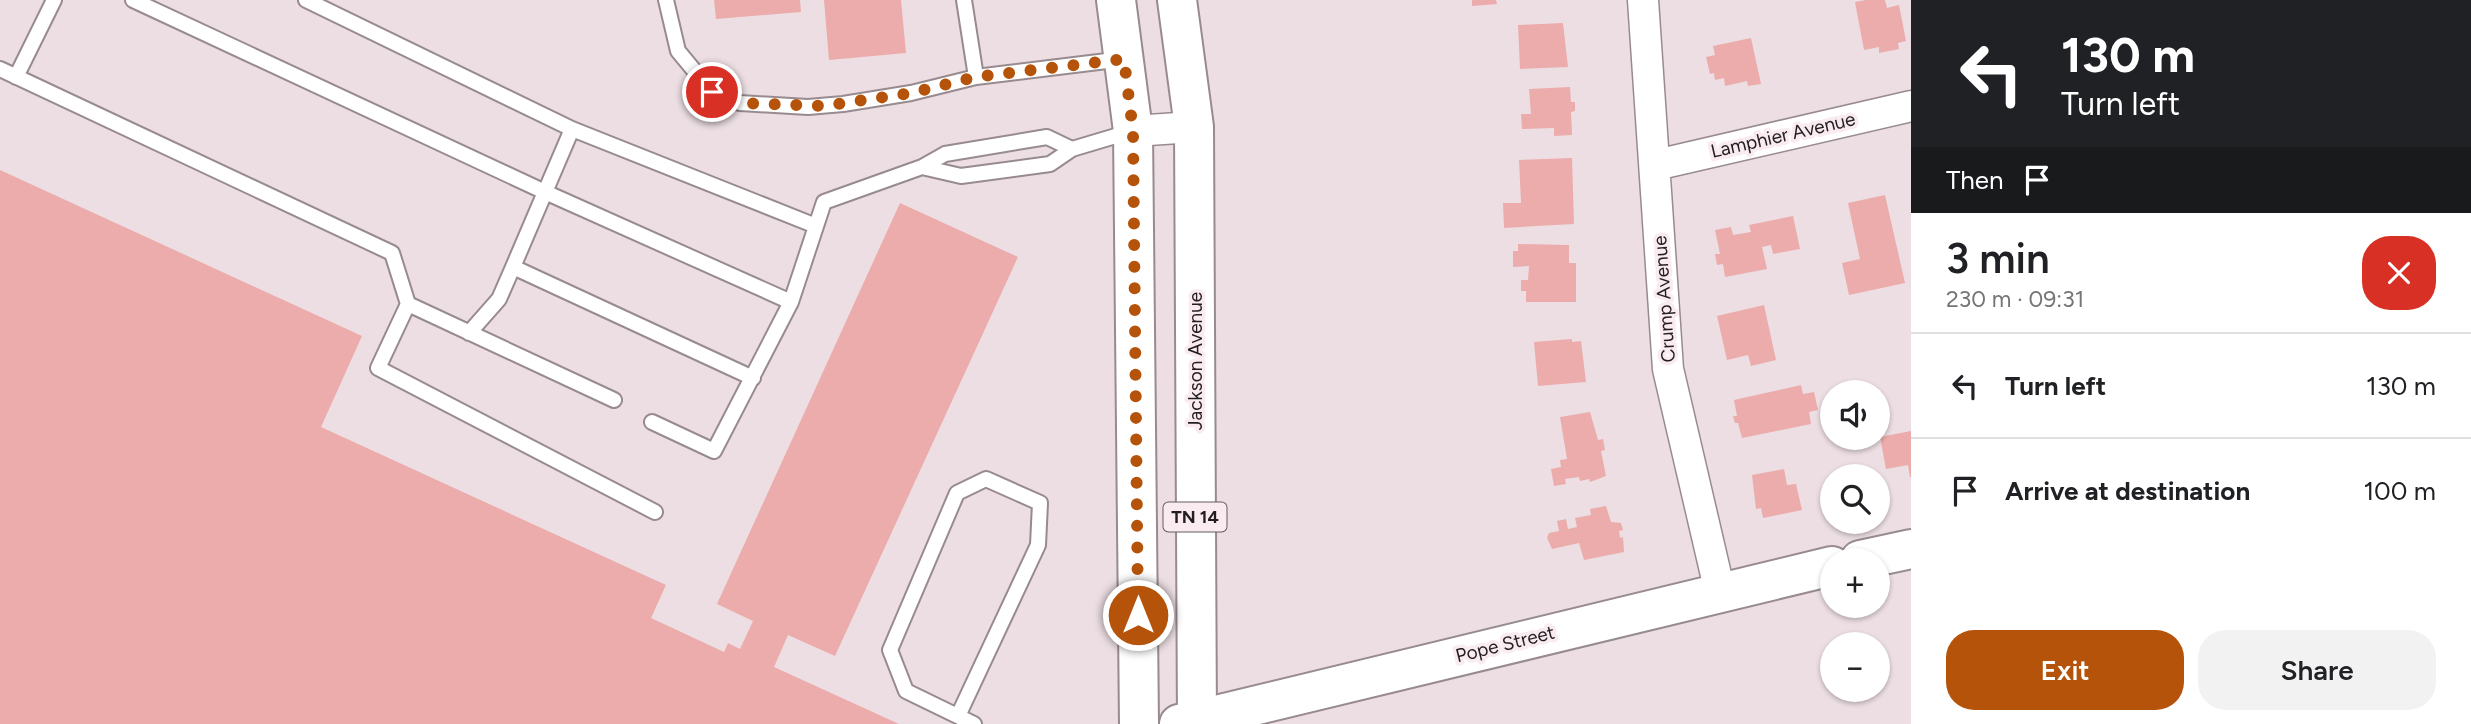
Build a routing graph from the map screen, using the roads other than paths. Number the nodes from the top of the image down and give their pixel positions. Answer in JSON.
{"nodes":[{"id":1,"x":54,"y":0,"type":"edge"},
{"id":2,"x":133,"y":0,"type":"edge"},
{"id":3,"x":306,"y":0,"type":"edge"},
{"id":4,"x":666,"y":0,"type":"edge"},
{"id":5,"x":964,"y":0,"type":"edge"},
{"id":6,"x":1116,"y":0,"type":"edge"},
{"id":7,"x":1177,"y":0,"type":"edge"},
{"id":8,"x":1643,"y":0,"type":"edge"},
{"id":9,"x":1124,"y":59,"type":"junction"},
{"id":10,"x":0,"y":69,"type":"edge"},
{"id":11,"x":16,"y":77,"type":"junction"},
{"id":12,"x":976,"y":77,"type":"junction"},
{"id":13,"x":1911,"y":106,"type":"edge"},
{"id":14,"x":1194,"y":127,"type":"junction"},
{"id":15,"x":572,"y":129,"type":"junction"},
{"id":16,"x":1133,"y":131,"type":"junction"},
{"id":17,"x":1072,"y":149,"type":"junction"},
{"id":18,"x":1656,"y":165,"type":"junction"},
{"id":19,"x":922,"y":167,"type":"junction"},
{"id":20,"x":545,"y":192,"type":"junction"},
{"id":21,"x":816,"y":226,"type":"junction"},
{"id":22,"x":513,"y":267,"type":"junction"},
{"id":23,"x":790,"y":302,"type":"junction"},
{"id":24,"x":408,"y":304,"type":"junction"},
{"id":25,"x":469,"y":333,"type":"junction"},
{"id":26,"x":753,"y":378,"type":"junction"},
{"id":27,"x":614,"y":400,"type":"dead end"},
{"id":28,"x":652,"y":422,"type":"dead end"},
{"id":29,"x":655,"y":513,"type":"dead end"},
{"id":30,"x":1911,"y":549,"type":"edge"},
{"id":31,"x":1890,"y":554,"type":"edge"},
{"id":32,"x":1820,"y":569,"type":"edge"},
{"id":33,"x":1720,"y":592,"type":"junction"},
{"id":34,"x":958,"y":716,"type":"junction"},
{"id":35,"x":1191,"y":722,"type":"edge"},
{"id":36,"x":974,"y":724,"type":"edge"},
{"id":37,"x":1139,"y":724,"type":"edge"}],
"edges":[{"from":1,"to":11,"type":"lane"},
{"from":2,"to":20,"type":"lane"},
{"from":3,"to":15,"type":"lane"},
{"from":4,"to":12,"type":"lane"},
{"from":5,"to":12,"type":"lane"},
{"from":6,"to":9,"type":"main road","number":"TN 14"},
{"from":7,"to":14,"type":"main road","name":"Jackson Avenue","number":"TN 14"},
{"from":8,"to":18,"type":"street","name":"Crump Avenue"},
{"from":9,"to":12,"type":"lane"},
{"from":9,"to":16,"type":"main road","number":"TN 14"},
{"from":10,"to":11,"type":"lane"},
{"from":11,"to":24,"type":"lane"},
{"from":13,"to":18,"type":"street","name":"Lamphier Avenue"},
{"from":14,"to":16,"type":"street"},
{"from":14,"to":35,"type":"main road","name":"Jackson Avenue","number":"TN 14"},
{"from":15,"to":20,"type":"lane"},
{"from":15,"to":21,"type":"lane"},
{"from":16,"to":17,"type":"lane"},
{"from":16,"to":37,"type":"main road","number":"TN 14"},
{"from":17,"to":19,"type":"lane"},
{"from":17,"to":19,"type":"lane"},
{"from":18,"to":33,"type":"street","name":"Crump Avenue"},
{"from":19,"to":21,"type":"lane"},
{"from":20,"to":22,"type":"lane"},
{"from":20,"to":23,"type":"lane"},
{"from":21,"to":23,"type":"lane"},
{"from":22,"to":25,"type":"lane"},
{"from":22,"to":26,"type":"lane"},
{"from":23,"to":26,"type":"lane"},
{"from":24,"to":25,"type":"lane"},
{"from":24,"to":29,"type":"lane"},
{"from":25,"to":27,"type":"lane"},
{"from":26,"to":28,"type":"lane"},
{"from":30,"to":31,"type":"main road"},
{"from":32,"to":33,"type":"main road","name":"Pope Street"},
{"from":33,"to":35,"type":"main road","name":"Pope Street"},
{"from":34,"to":34,"type":"lane"},
{"from":34,"to":36,"type":"lane"}]}
